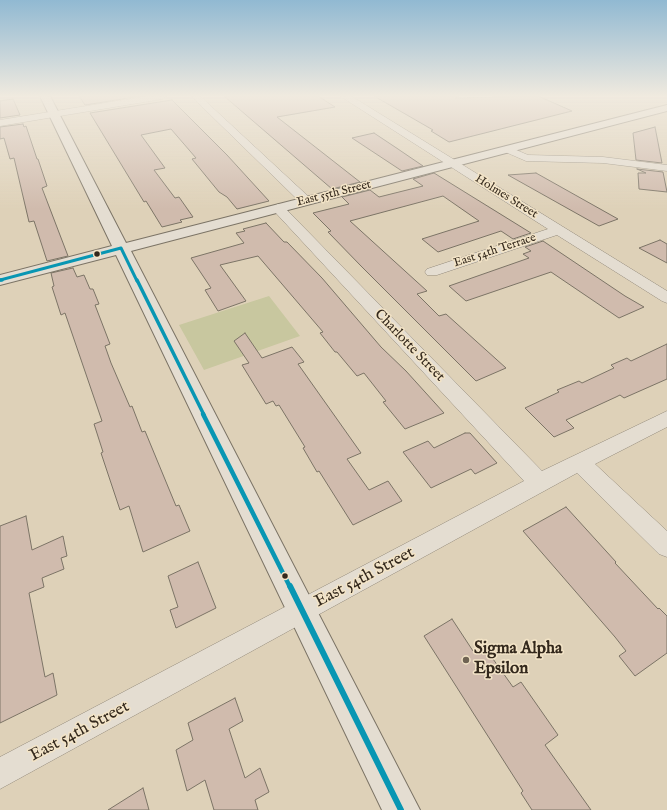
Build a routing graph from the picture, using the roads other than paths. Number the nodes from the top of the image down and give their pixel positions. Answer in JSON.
{"nodes":[{"id":1,"x":64,"y":134,"type":"edge"},
{"id":2,"x":235,"y":134,"type":"edge"},
{"id":3,"x":406,"y":134,"type":"edge"},
{"id":4,"x":568,"y":134,"type":"edge"},
{"id":5,"x":506,"y":150,"type":"junction"},
{"id":6,"x":453,"y":163,"type":"junction"},
{"id":7,"x":667,"y":168,"type":"edge"},
{"id":8,"x":306,"y":201,"type":"junction"},
{"id":9,"x":278,"y":208,"type":"junction"},
{"id":10,"x":559,"y":230,"type":"junction"},
{"id":11,"x":121,"y":248,"type":"junction"},
{"id":12,"x":432,"y":272,"type":"dead end"},
{"id":13,"x":0,"y":280,"type":"edge"},
{"id":14,"x":667,"y":298,"type":"edge"},
{"id":15,"x":667,"y":418,"type":"edge"},
{"id":16,"x":579,"y":462,"type":"junction"},
{"id":17,"x":540,"y":483,"type":"junction"},
{"id":18,"x":667,"y":546,"type":"edge"},
{"id":19,"x":302,"y":612,"type":"junction"},
{"id":20,"x":0,"y":774,"type":"edge"},
{"id":21,"x":401,"y":810,"type":"edge"}],
"edges":[{"from":1,"to":11,"type":"main road"},
{"from":2,"to":8,"type":"street"},
{"from":3,"to":6,"type":"street","name":"Holmes Street"},
{"from":4,"to":5,"type":"main road","name":"East 55th Street"},
{"from":5,"to":6,"type":"main road","name":"East 55th Street"},
{"from":5,"to":7,"type":"street"},
{"from":6,"to":8,"type":"main road","name":"East 55th Street"},
{"from":6,"to":10,"type":"street","name":"Holmes Street"},
{"from":8,"to":9,"type":"main road","name":"East 55th Street"},
{"from":9,"to":11,"type":"main road","name":"East 55th Street"},
{"from":9,"to":17,"type":"street","name":"Charlotte Street"},
{"from":10,"to":12,"type":"street","name":"East 54th Terrace"},
{"from":10,"to":14,"type":"street","name":"Holmes Street"},
{"from":11,"to":13,"type":"main road","name":"East 55th Street"},
{"from":11,"to":19,"type":"main road"},
{"from":15,"to":16,"type":"street","name":"East 54th Street"},
{"from":16,"to":17,"type":"street","name":"East 54th Street"},
{"from":16,"to":18,"type":"street"},
{"from":17,"to":19,"type":"street","name":"East 54th Street"},
{"from":19,"to":20,"type":"street","name":"East 54th Street"},
{"from":19,"to":21,"type":"main road"}]}
